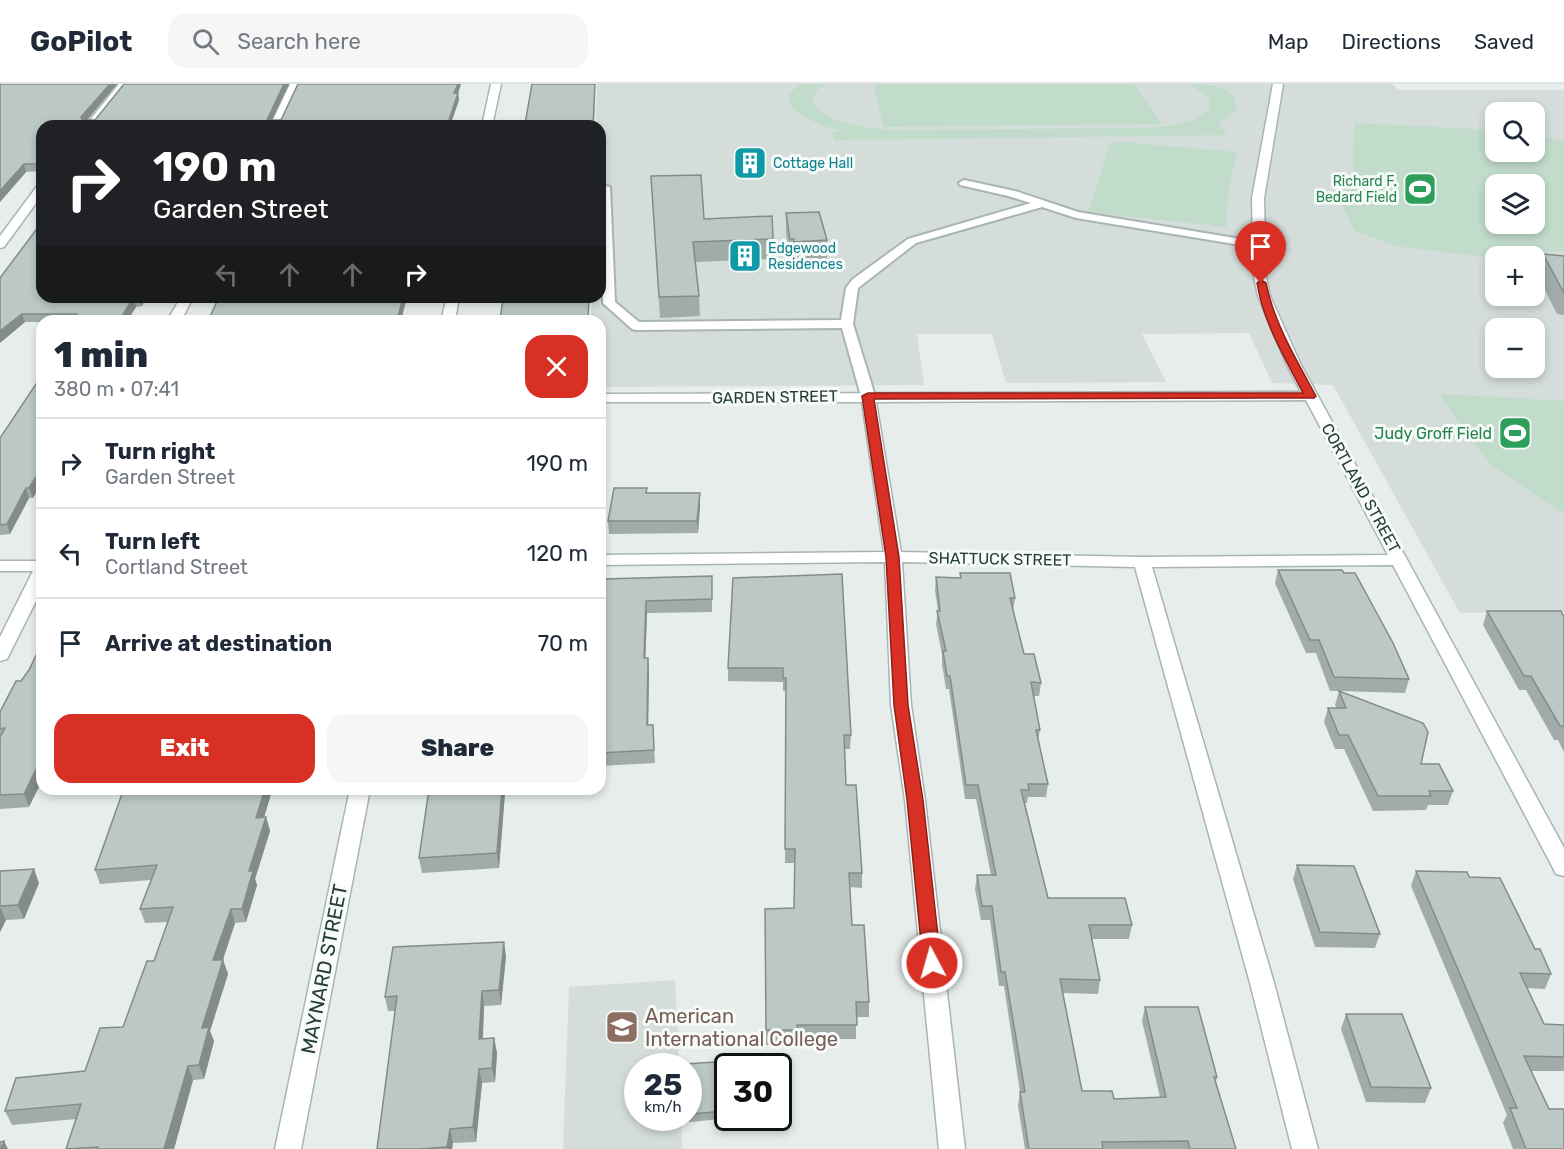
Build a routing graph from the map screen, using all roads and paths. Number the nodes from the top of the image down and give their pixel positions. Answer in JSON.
{"nodes":[{"id":1,"x":124,"y":84,"type":"edge"},
{"id":2,"x":295,"y":84,"type":"edge"},
{"id":3,"x":496,"y":84,"type":"edge"},
{"id":4,"x":1278,"y":84,"type":"edge"},
{"id":5,"x":95,"y":120,"type":"edge"},
{"id":6,"x":278,"y":120,"type":"edge"},
{"id":7,"x":488,"y":120,"type":"edge"},
{"id":8,"x":964,"y":183,"type":"dead end"},
{"id":9,"x":36,"y":195,"type":"edge"},
{"id":10,"x":1044,"y":204,"type":"junction"},
{"id":11,"x":606,"y":217,"type":"edge"},
{"id":12,"x":0,"y":244,"type":"edge"},
{"id":13,"x":1259,"y":245,"type":"junction"},
{"id":14,"x":848,"y":324,"type":"junction"},
{"id":15,"x":868,"y":396,"type":"junction"},
{"id":16,"x":1310,"y":396,"type":"junction"},
{"id":17,"x":606,"y":398,"type":"edge"},
{"id":18,"x":892,"y":557,"type":"junction"},
{"id":19,"x":606,"y":560,"type":"edge"},
{"id":20,"x":1400,"y":560,"type":"junction"},
{"id":21,"x":1142,"y":562,"type":"junction"},
{"id":22,"x":0,"y":566,"type":"edge"},
{"id":23,"x":36,"y":566,"type":"edge"},
{"id":24,"x":36,"y":583,"type":"edge"},
{"id":25,"x":0,"y":655,"type":"edge"},
{"id":26,"x":359,"y":795,"type":"edge"},
{"id":27,"x":1564,"y":868,"type":"edge"},
{"id":28,"x":288,"y":1149,"type":"edge"},
{"id":29,"x":952,"y":1149,"type":"edge"},
{"id":30,"x":1305,"y":1149,"type":"edge"}],
"edges":[{"from":1,"to":5,"type":"street"},
{"from":2,"to":6,"type":"street"},
{"from":3,"to":7,"type":"street"},
{"from":4,"to":13,"type":"street","name":"CORTLAND STREET"},
{"from":8,"to":10,"type":"lane"},
{"from":9,"to":12,"type":"street"},
{"from":10,"to":13,"type":"lane"},
{"from":10,"to":14,"type":"lane"},
{"from":11,"to":14,"type":"lane"},
{"from":13,"to":16,"type":"street","name":"CORTLAND STREET"},
{"from":14,"to":15,"type":"lane"},
{"from":15,"to":16,"type":"street","name":"GARDEN STREET"},
{"from":15,"to":17,"type":"street","name":"GARDEN STREET"},
{"from":15,"to":18,"type":"street"},
{"from":16,"to":20,"type":"street","name":"CORTLAND STREET"},
{"from":18,"to":19,"type":"street","name":"SHATTUCK STREET"},
{"from":18,"to":21,"type":"street","name":"SHATTUCK STREET"},
{"from":18,"to":29,"type":"street"},
{"from":20,"to":21,"type":"street","name":"SHATTUCK STREET"},
{"from":20,"to":27,"type":"street","name":"CORTLAND STREET"},
{"from":21,"to":30,"type":"street"},
{"from":22,"to":23,"type":"street"},
{"from":24,"to":25,"type":"street"},
{"from":26,"to":28,"type":"street","name":"MAYNARD STREET"}]}
